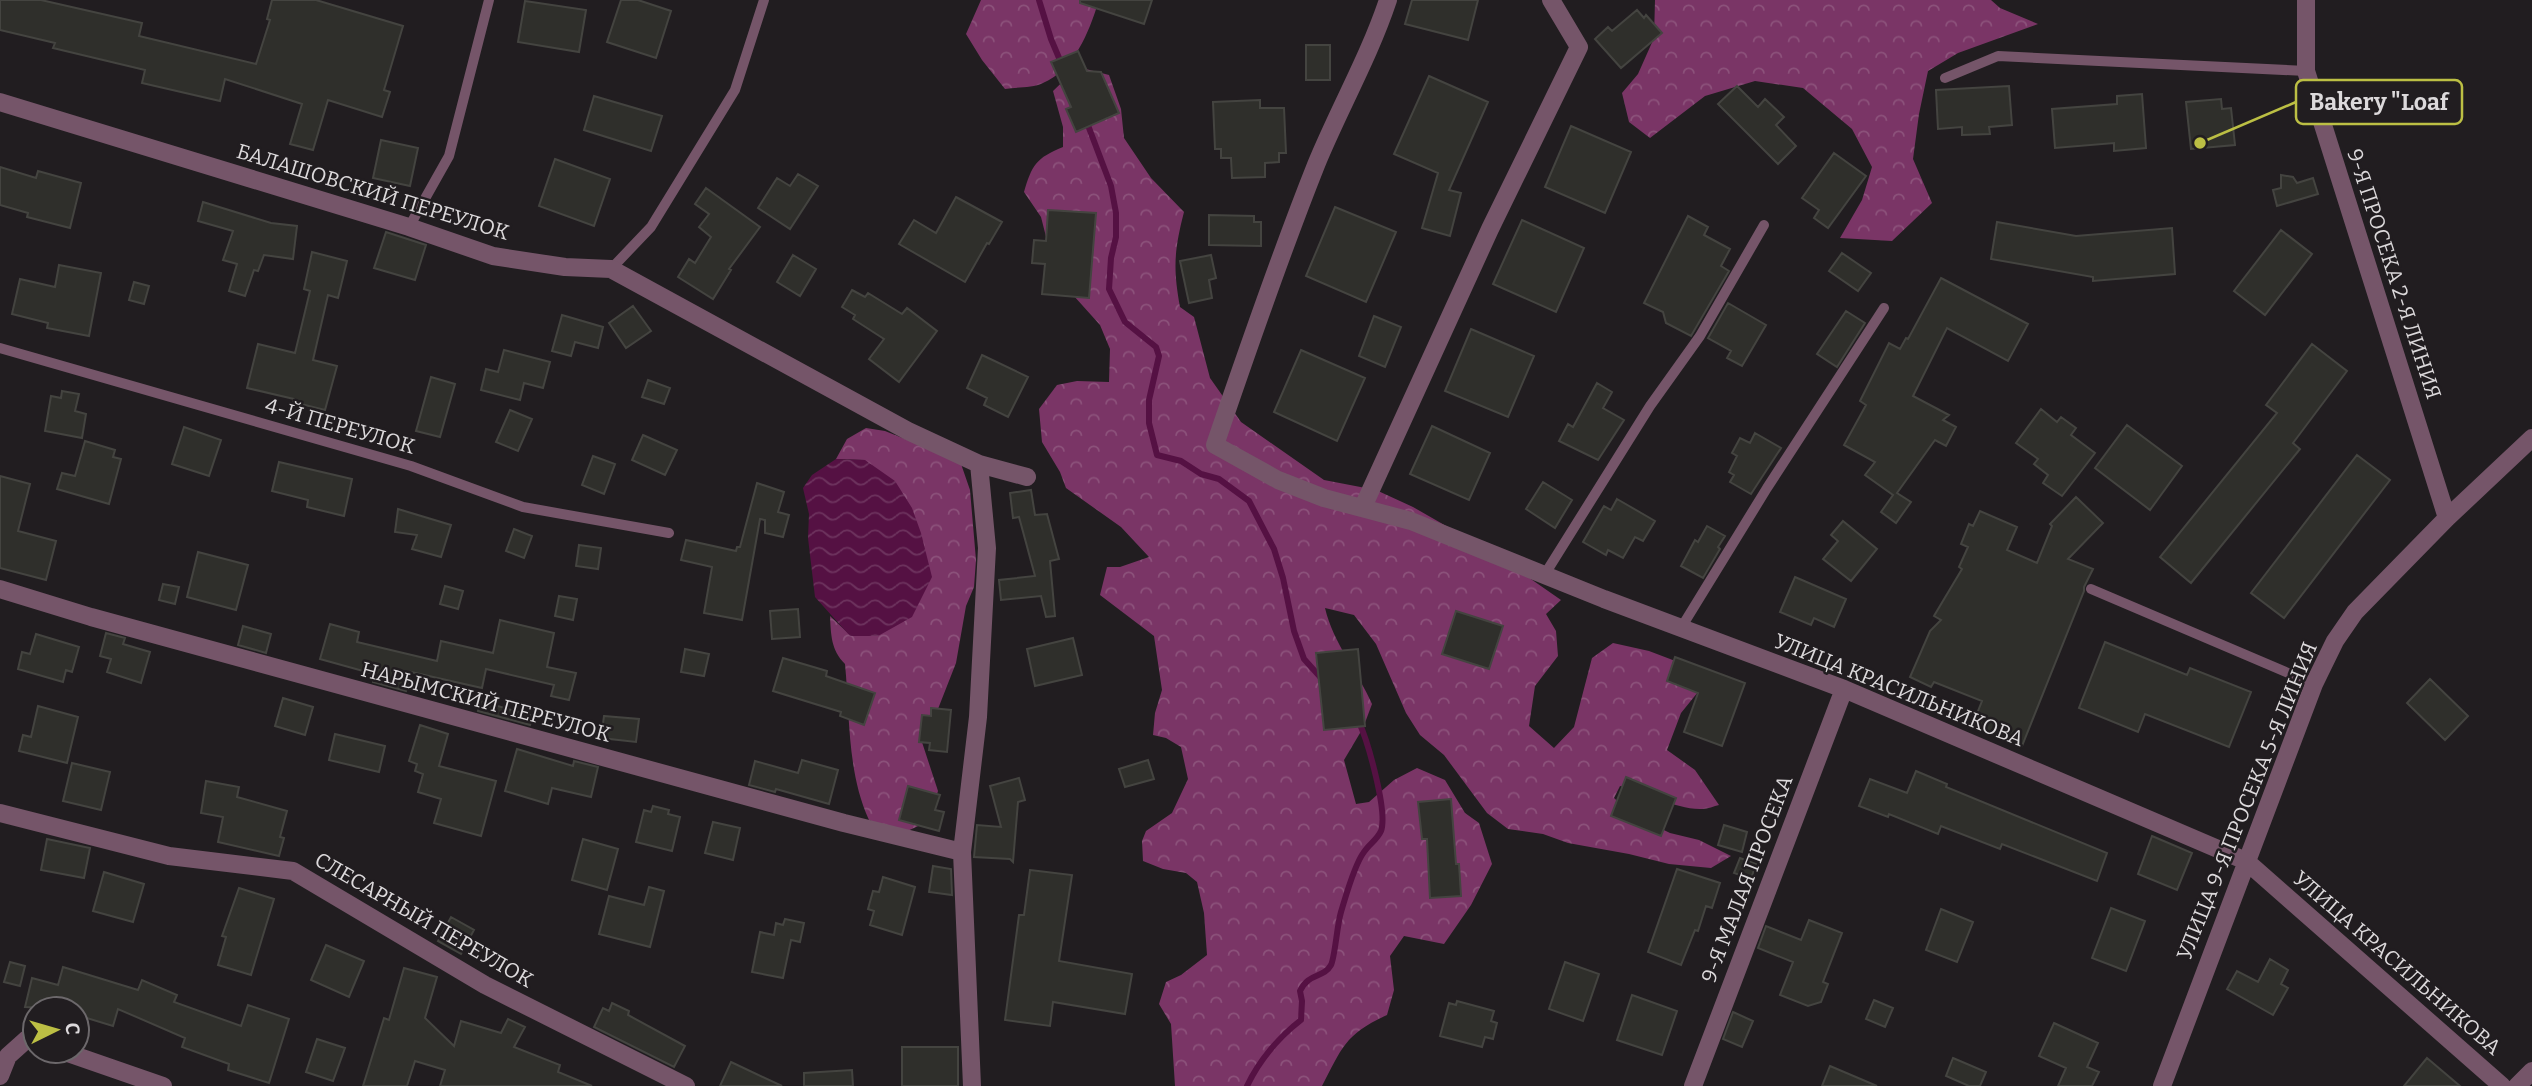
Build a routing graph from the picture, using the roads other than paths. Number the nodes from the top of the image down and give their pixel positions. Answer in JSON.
{"nodes":[{"id":1,"x":488,"y":0,"type":"edge"},
{"id":2,"x":764,"y":0,"type":"edge"},
{"id":3,"x":1388,"y":0,"type":"edge"},
{"id":4,"x":1551,"y":0,"type":"edge"},
{"id":5,"x":2306,"y":0,"type":"edge"},
{"id":6,"x":2306,"y":71,"type":"junction"},
{"id":7,"x":1945,"y":78,"type":"dead end"},
{"id":8,"x":0,"y":102,"type":"edge"},
{"id":9,"x":1764,"y":225,"type":"dead end"},
{"id":10,"x":409,"y":227,"type":"junction"},
{"id":11,"x":611,"y":269,"type":"junction"},
{"id":12,"x":1884,"y":308,"type":"dead end"},
{"id":13,"x":0,"y":348,"type":"edge"},
{"id":14,"x":2532,"y":438,"type":"edge"},
{"id":15,"x":979,"y":464,"type":"junction"},
{"id":16,"x":1027,"y":477,"type":"dead end"},
{"id":17,"x":1363,"y":507,"type":"junction"},
{"id":18,"x":2447,"y":518,"type":"junction"},
{"id":19,"x":669,"y":533,"type":"dead end"},
{"id":20,"x":1545,"y":574,"type":"junction"},
{"id":21,"x":0,"y":589,"type":"edge"},
{"id":22,"x":2091,"y":589,"type":"dead end"},
{"id":23,"x":1681,"y":628,"type":"junction"},
{"id":24,"x":2314,"y":684,"type":"junction"},
{"id":25,"x":1844,"y":689,"type":"junction"},
{"id":26,"x":0,"y":813,"type":"edge"},
{"id":27,"x":962,"y":852,"type":"junction"},
{"id":28,"x":2246,"y":860,"type":"junction"},
{"id":29,"x":21,"y":1045,"type":"edge"},
{"id":30,"x":91,"y":1061,"type":"edge"},
{"id":31,"x":2532,"y":1071,"type":"edge"},
{"id":32,"x":0,"y":1076,"type":"edge"},
{"id":33,"x":163,"y":1086,"type":"edge"},
{"id":34,"x":686,"y":1086,"type":"edge"},
{"id":35,"x":972,"y":1086,"type":"edge"},
{"id":36,"x":1693,"y":1086,"type":"edge"},
{"id":37,"x":2162,"y":1086,"type":"edge"},
{"id":38,"x":2502,"y":1086,"type":"edge"},
{"id":39,"x":2517,"y":1086,"type":"edge"}],
"edges":[{"from":1,"to":10,"type":"lane"},
{"from":2,"to":11,"type":"lane"},
{"from":3,"to":17,"type":"street","name":"УЛИЦА КРАСИЛЬНИКОВА"},
{"from":4,"to":17,"type":"street"},
{"from":5,"to":6,"type":"street","name":"9-Я ПРОСЕКА 2-Я ЛИНИЯ"},
{"from":6,"to":7,"type":"lane"},
{"from":6,"to":18,"type":"street","name":"9-Я ПРОСЕКА 2-Я ЛИНИЯ"},
{"from":8,"to":10,"type":"street","name":"БАЛАШОВСКИЙ ПЕРЕУЛОК"},
{"from":9,"to":20,"type":"lane"},
{"from":10,"to":11,"type":"street","name":"БАЛАШОВСКИЙ ПЕРЕУЛОК"},
{"from":11,"to":15,"type":"street","name":"БАЛАШОВСКИЙ ПЕРЕУЛОК"},
{"from":12,"to":23,"type":"lane"},
{"from":13,"to":19,"type":"lane","name":"4-Й ПЕРЕУЛОК"},
{"from":14,"to":18,"type":"street","name":"УЛИЦА 9-Я ПРОСЕКА 5-Я ЛИНИЯ"},
{"from":15,"to":16,"type":"street","name":"БАЛАШОВСКИЙ ПЕРЕУЛОК"},
{"from":15,"to":27,"type":"street"},
{"from":17,"to":20,"type":"street","name":"УЛИЦА КРАСИЛЬНИКОВА"},
{"from":18,"to":24,"type":"street","name":"УЛИЦА 9-Я ПРОСЕКА 5-Я ЛИНИЯ"},
{"from":20,"to":23,"type":"street","name":"УЛИЦА КРАСИЛЬНИКОВА"},
{"from":21,"to":27,"type":"street","name":"НАРЫМСКИЙ ПЕРЕУЛОК"},
{"from":22,"to":24,"type":"lane"},
{"from":23,"to":25,"type":"street","name":"УЛИЦА КРАСИЛЬНИКОВА"},
{"from":24,"to":28,"type":"street","name":"УЛИЦА 9-Я ПРОСЕКА 5-Я ЛИНИЯ"},
{"from":25,"to":28,"type":"street","name":"УЛИЦА КРАСИЛЬНИКОВА"},
{"from":25,"to":36,"type":"street","name":"9-Я МАЛАЯ ПРОСЕКА"},
{"from":26,"to":34,"type":"street","name":"СЛЕСАРНЫЙ ПЕРЕУЛОК"},
{"from":27,"to":35,"type":"street"},
{"from":28,"to":37,"type":"street","name":"УЛИЦА 9-Я ПРОСЕКА 5-Я ЛИНИЯ"},
{"from":28,"to":38,"type":"street","name":"УЛИЦА КРАСИЛЬНИКОВА"},
{"from":29,"to":32,"type":"street"},
{"from":30,"to":33,"type":"street"},
{"from":31,"to":39,"type":"street"}]}
